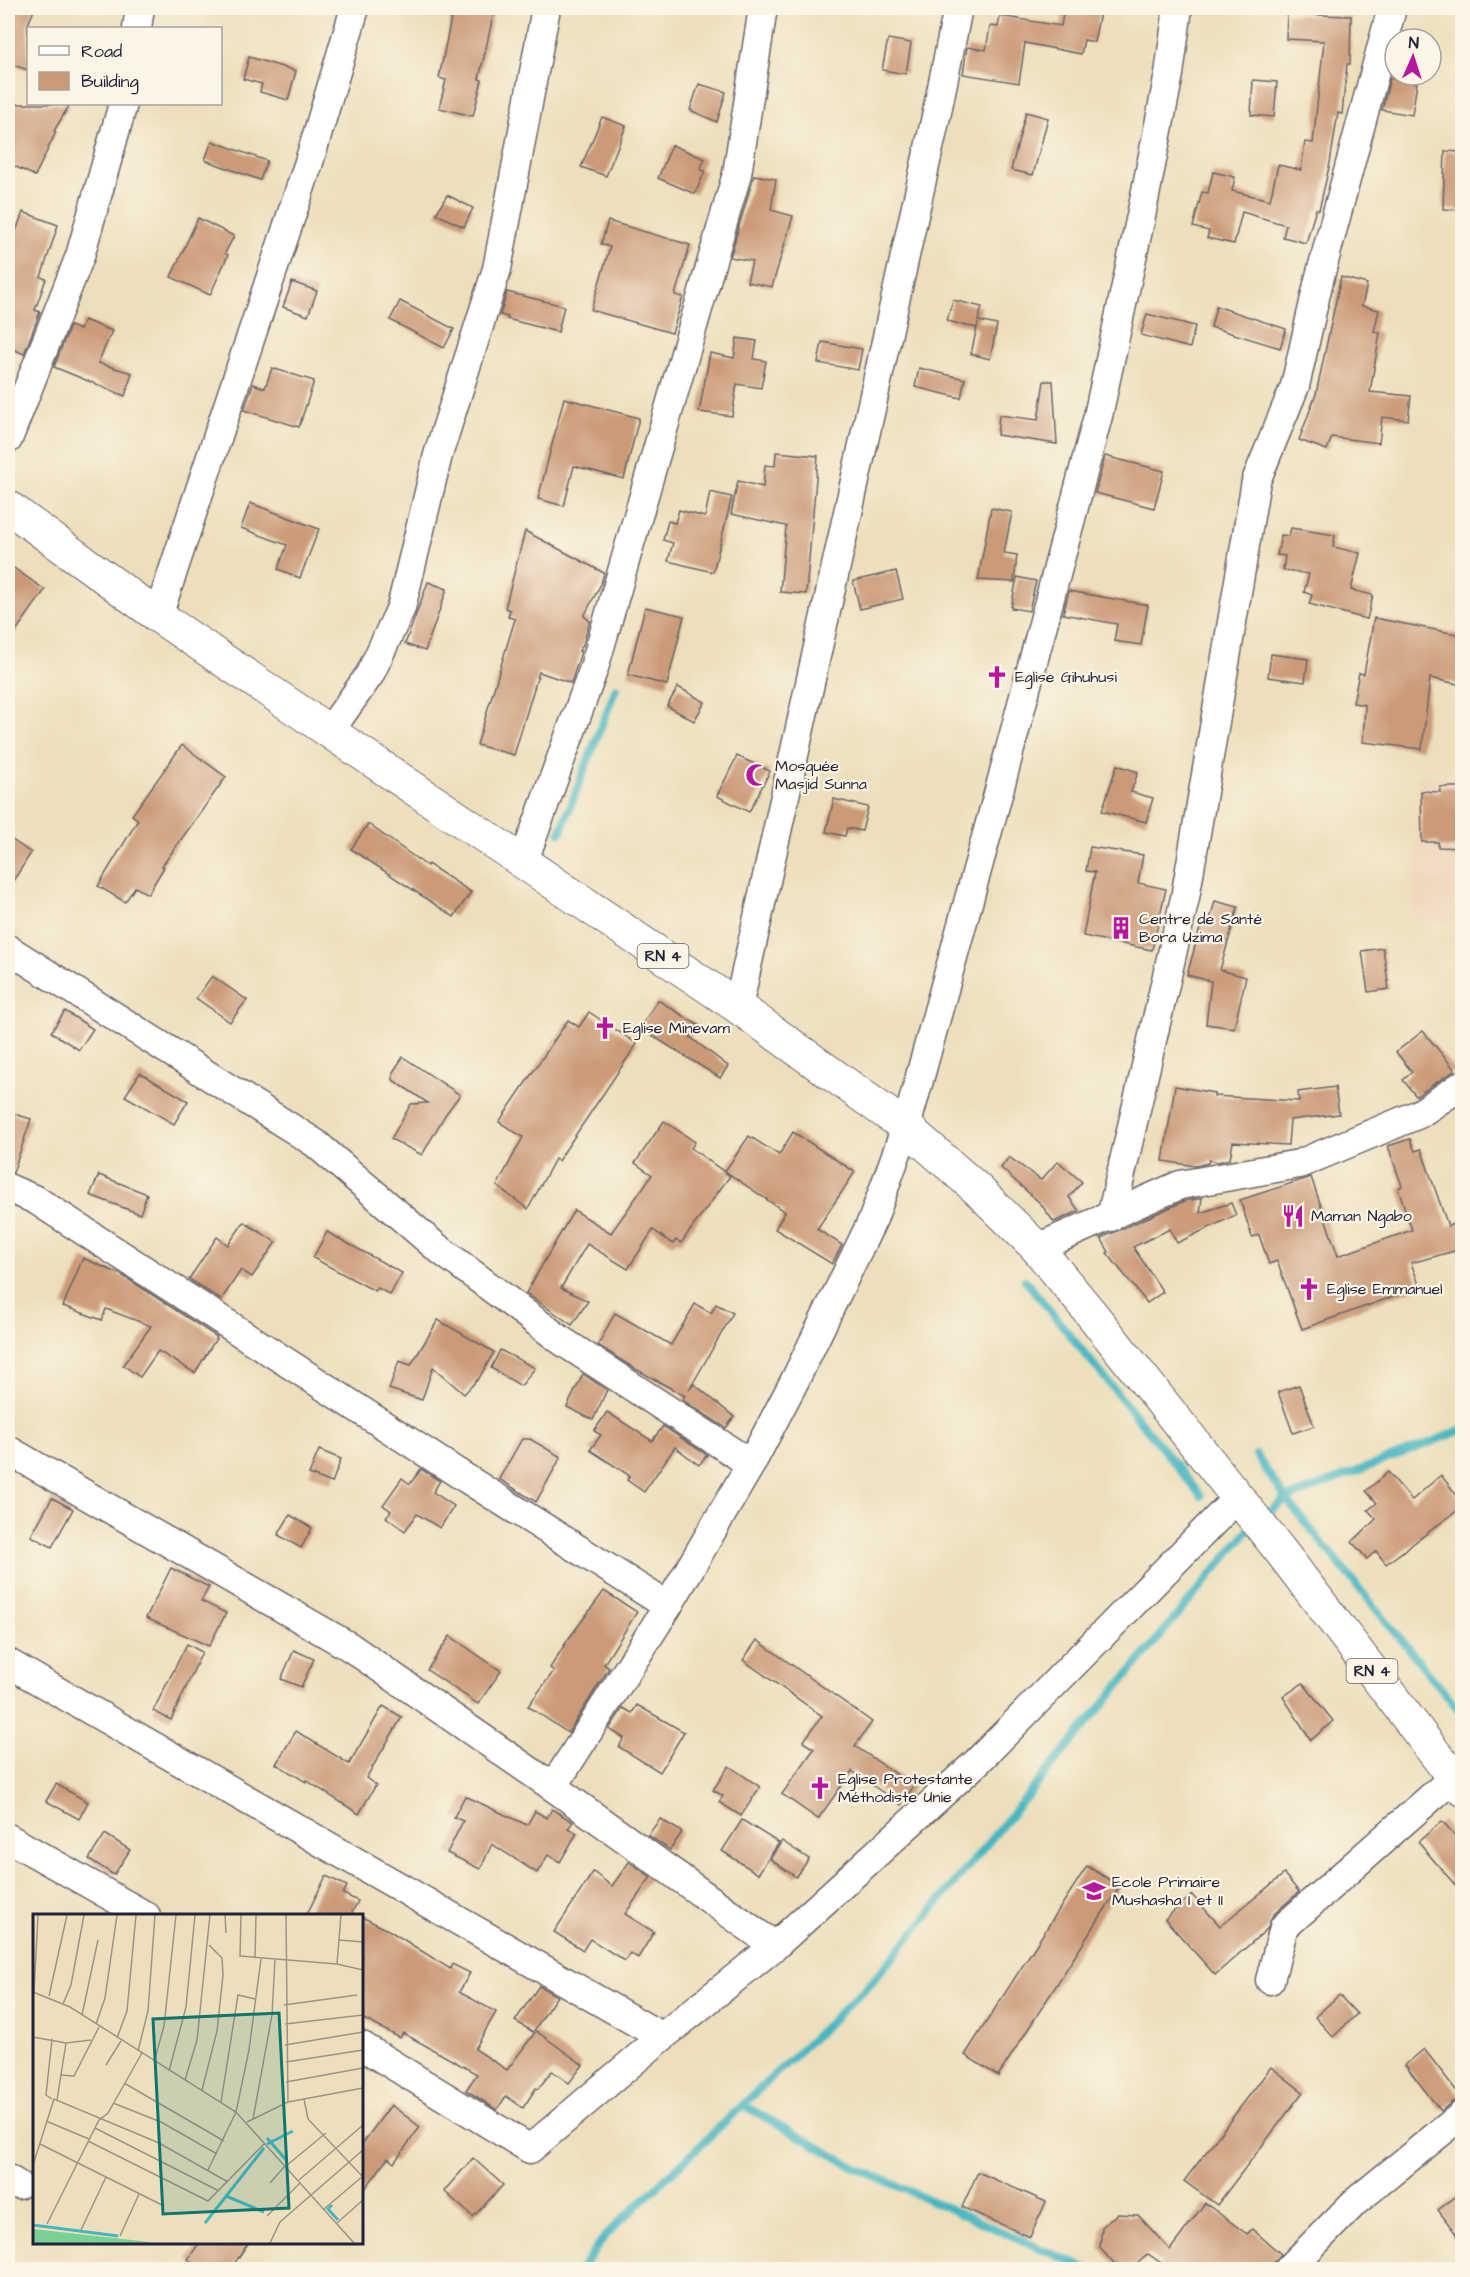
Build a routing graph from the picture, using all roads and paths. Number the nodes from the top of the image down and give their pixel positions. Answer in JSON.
{"nodes":[{"id":1,"x":140,"y":8,"type":"edge"},
{"id":2,"x":355,"y":8,"type":"edge"},
{"id":3,"x":546,"y":8,"type":"edge"},
{"id":4,"x":763,"y":8,"type":"edge"},
{"id":5,"x":958,"y":8,"type":"edge"},
{"id":6,"x":1178,"y":8,"type":"edge"},
{"id":7,"x":1392,"y":8,"type":"edge"},
{"id":8,"x":137,"y":27,"type":"edge"},
{"id":9,"x":123,"y":105,"type":"edge"},
{"id":10,"x":8,"y":439,"type":"edge"},
{"id":11,"x":8,"y":507,"type":"edge"},
{"id":12,"x":158,"y":616,"type":"junction"},
{"id":13,"x":329,"y":732,"type":"junction"},
{"id":14,"x":523,"y":863,"type":"junction"},
{"id":15,"x":8,"y":949,"type":"edge"},
{"id":16,"x":738,"y":1006,"type":"junction"},
{"id":17,"x":1462,"y":1085,"type":"edge"},
{"id":18,"x":906,"y":1127,"type":"junction"},
{"id":19,"x":8,"y":1188,"type":"edge"},
{"id":20,"x":1111,"y":1217,"type":"junction"},
{"id":21,"x":1037,"y":1248,"type":"junction"},
{"id":22,"x":8,"y":1450,"type":"edge"},
{"id":23,"x":751,"y":1464,"type":"junction"},
{"id":24,"x":1237,"y":1498,"type":"junction"},
{"id":25,"x":668,"y":1606,"type":"junction"},
{"id":26,"x":8,"y":1663,"type":"edge"},
{"id":27,"x":1458,"y":1783,"type":"edge"},
{"id":28,"x":553,"y":1787,"type":"junction"},
{"id":29,"x":8,"y":1838,"type":"edge"},
{"id":30,"x":142,"y":1914,"type":"edge"},
{"id":31,"x":775,"y":1946,"type":"junction"},
{"id":32,"x":1270,"y":1980,"type":"dead end"},
{"id":33,"x":662,"y":2037,"type":"junction"},
{"id":34,"x":363,"y":2047,"type":"edge"},
{"id":35,"x":1462,"y":2115,"type":"edge"},
{"id":36,"x":1288,"y":2270,"type":"edge"}],
"edges":[{"from":1,"to":8,"type":"street"},
{"from":2,"to":12,"type":"street"},
{"from":3,"to":13,"type":"street"},
{"from":4,"to":14,"type":"street"},
{"from":5,"to":16,"type":"street"},
{"from":6,"to":18,"type":"street"},
{"from":7,"to":20,"type":"street"},
{"from":9,"to":10,"type":"street"},
{"from":11,"to":12,"type":"main road","number":"RN 4"},
{"from":12,"to":13,"type":"main road","number":"RN 4"},
{"from":13,"to":14,"type":"main road","number":"RN 4"},
{"from":14,"to":16,"type":"main road","number":"RN 4"},
{"from":15,"to":23,"type":"street"},
{"from":16,"to":18,"type":"main road","number":"RN 4"},
{"from":17,"to":20,"type":"street"},
{"from":18,"to":21,"type":"main road","number":"RN 4"},
{"from":18,"to":23,"type":"street"},
{"from":19,"to":25,"type":"street"},
{"from":20,"to":21,"type":"street"},
{"from":21,"to":24,"type":"main road","number":"RN 4"},
{"from":22,"to":28,"type":"street"},
{"from":23,"to":25,"type":"street"},
{"from":24,"to":27,"type":"main road","number":"RN 4"},
{"from":24,"to":31,"type":"street"},
{"from":25,"to":28,"type":"street"},
{"from":26,"to":33,"type":"street"},
{"from":27,"to":32,"type":"street"},
{"from":28,"to":31,"type":"street"},
{"from":29,"to":30,"type":"street"},
{"from":31,"to":33,"type":"street"},
{"from":33,"to":34,"type":"street"},
{"from":35,"to":36,"type":"street"}]}
